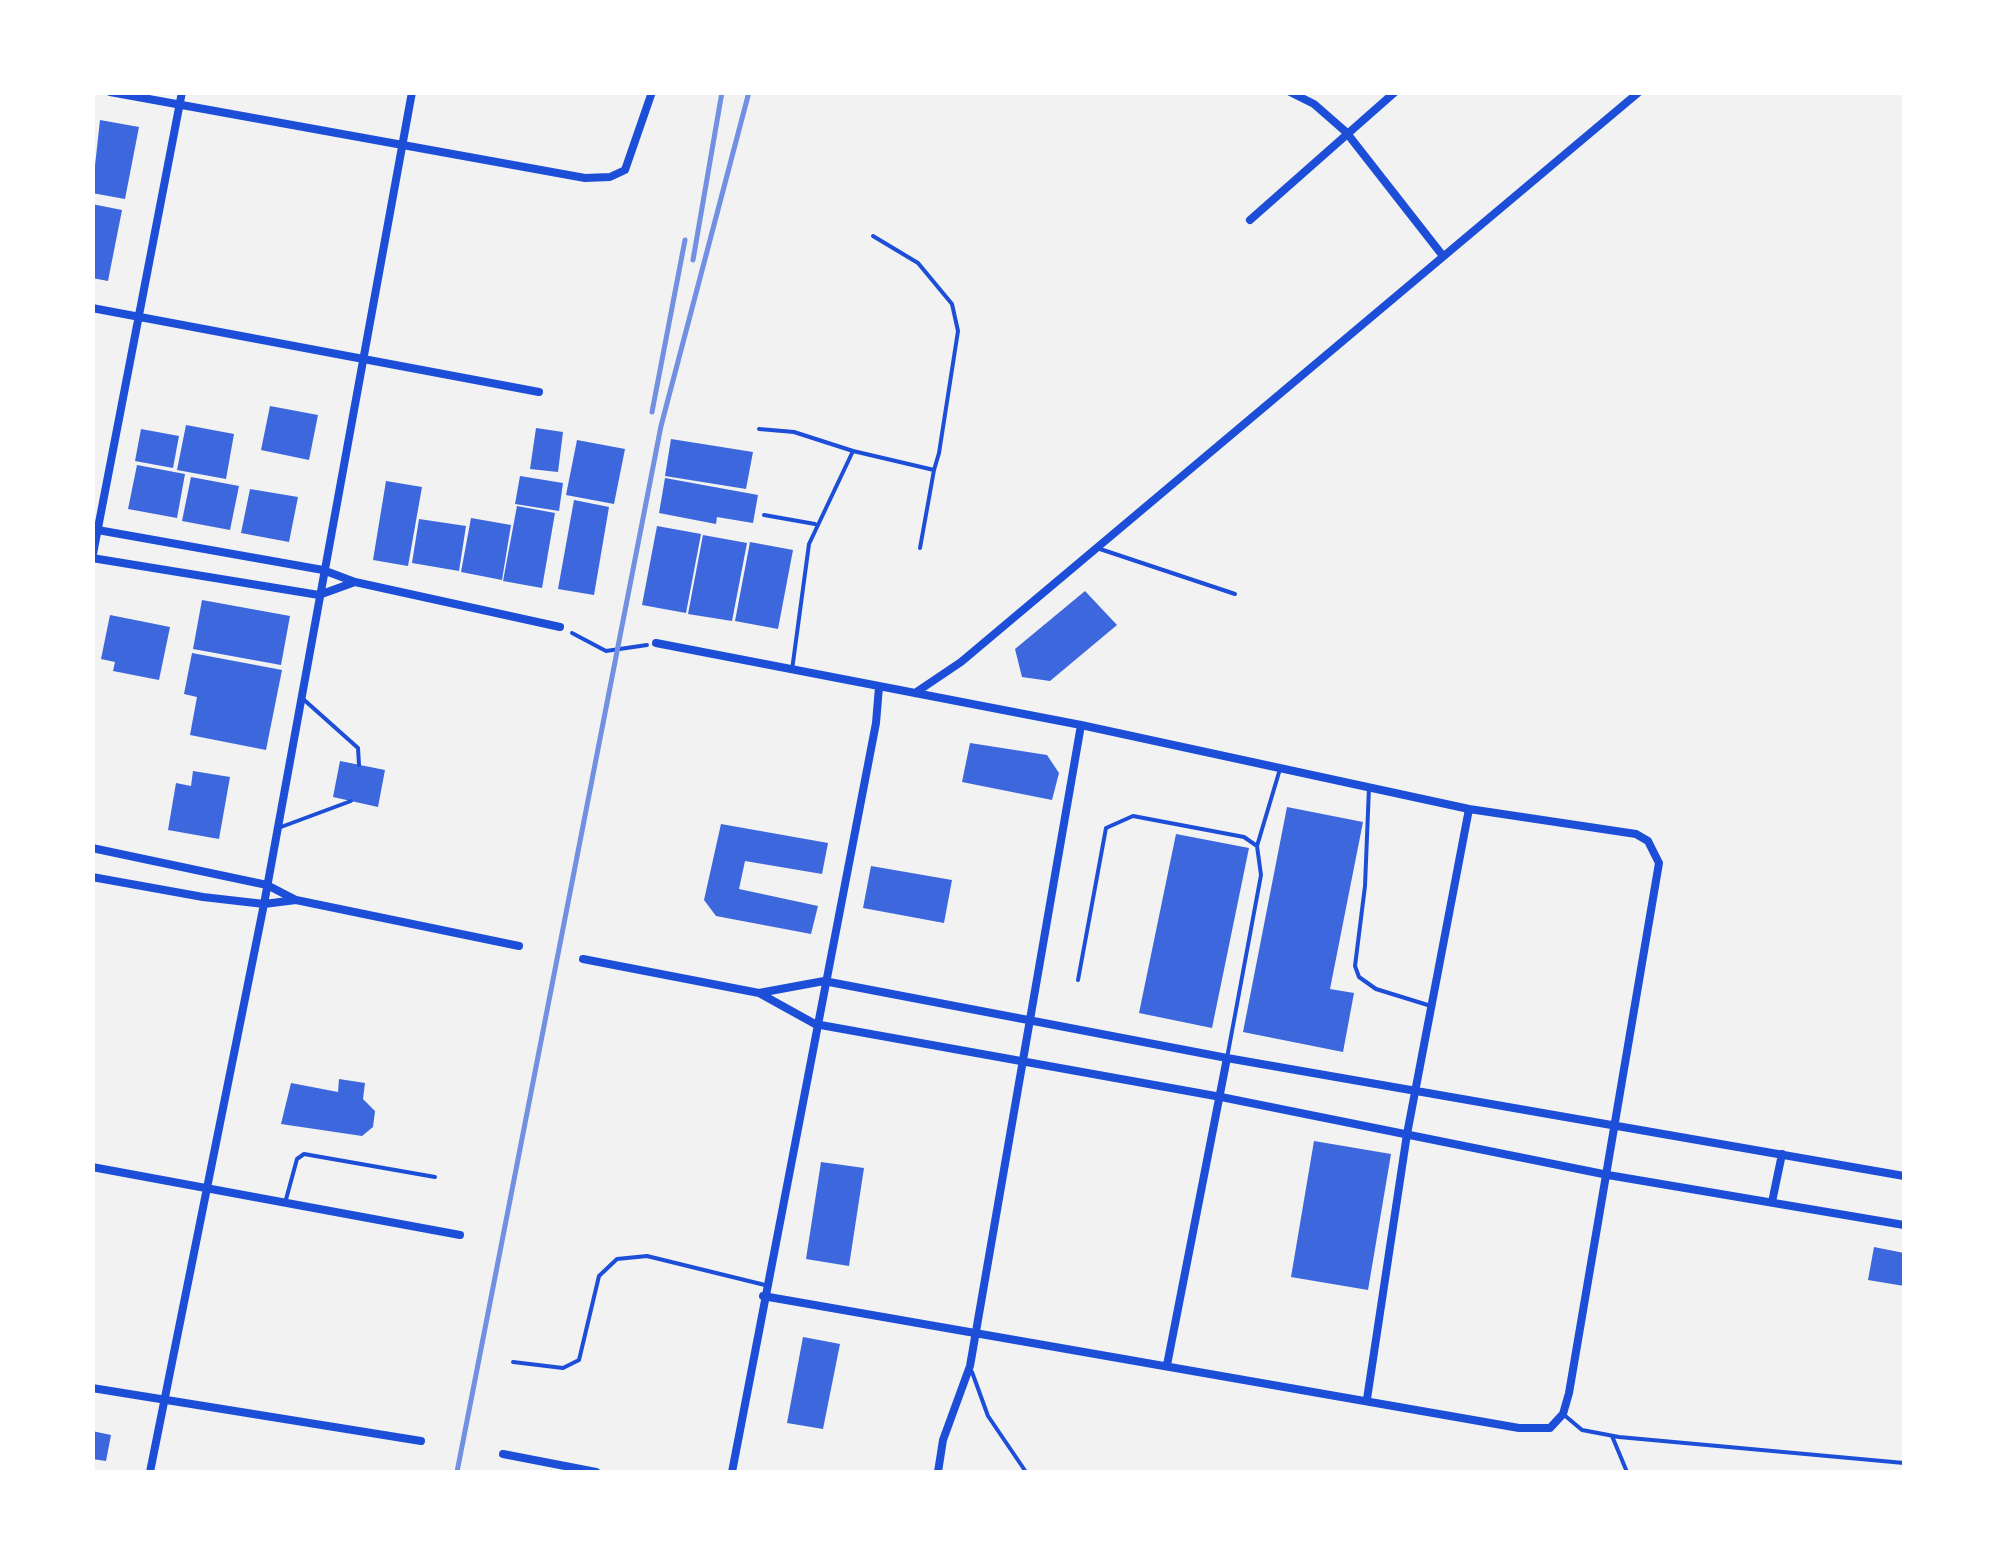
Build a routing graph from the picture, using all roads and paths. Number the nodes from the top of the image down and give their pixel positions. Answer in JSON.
{"nodes":[{"id":1,"x":110,"y":92,"type":"edge"},
{"id":2,"x":182,"y":92,"type":"edge"},
{"id":3,"x":412,"y":92,"type":"edge"},
{"id":4,"x":652,"y":92,"type":"edge"},
{"id":5,"x":1290,"y":92,"type":"edge"},
{"id":6,"x":1395,"y":92,"type":"edge"},
{"id":7,"x":1639,"y":92,"type":"edge"},
{"id":8,"x":180,"y":106,"type":"junction"},
{"id":9,"x":1346,"y":132,"type":"junction"},
{"id":10,"x":402,"y":148,"type":"junction"},
{"id":11,"x":1250,"y":220,"type":"dead end"},
{"id":12,"x":873,"y":236,"type":"dead end"},
{"id":13,"x":1443,"y":256,"type":"junction"},
{"id":14,"x":92,"y":308,"type":"edge"},
{"id":15,"x":138,"y":316,"type":"junction"},
{"id":16,"x":362,"y":358,"type":"junction"},
{"id":17,"x":539,"y":392,"type":"dead end"},
{"id":18,"x":760,"y":429,"type":"dead end"},
{"id":19,"x":852,"y":451,"type":"junction"},
{"id":20,"x":934,"y":470,"type":"junction"},
{"id":21,"x":764,"y":514,"type":"dead end"},
{"id":22,"x":815,"y":524,"type":"junction"},
{"id":23,"x":96,"y":529,"type":"edge"},
{"id":24,"x":920,"y":548,"type":"dead end"},
{"id":25,"x":1096,"y":548,"type":"junction"},
{"id":26,"x":93,"y":559,"type":"edge"},
{"id":27,"x":323,"y":570,"type":"junction"},
{"id":28,"x":355,"y":582,"type":"junction"},
{"id":29,"x":1235,"y":594,"type":"dead end"},
{"id":30,"x":319,"y":595,"type":"junction"},
{"id":31,"x":560,"y":627,"type":"joint"},
{"id":32,"x":656,"y":642,"type":"joint"},
{"id":33,"x":792,"y":670,"type":"junction"},
{"id":34,"x":878,"y":687,"type":"junction"},
{"id":35,"x":914,"y":694,"type":"junction"},
{"id":36,"x":299,"y":695,"type":"junction"},
{"id":37,"x":1080,"y":725,"type":"junction"},
{"id":38,"x":358,"y":764,"type":"dead end"},
{"id":39,"x":1280,"y":768,"type":"junction"},
{"id":40,"x":1369,"y":787,"type":"junction"},
{"id":41,"x":351,"y":801,"type":"dead end"},
{"id":42,"x":1469,"y":809,"type":"junction"},
{"id":43,"x":276,"y":828,"type":"junction"},
{"id":44,"x":1257,"y":846,"type":"junction"},
{"id":45,"x":92,"y":848,"type":"edge"},
{"id":46,"x":92,"y":877,"type":"edge"},
{"id":47,"x":267,"y":885,"type":"junction"},
{"id":48,"x":296,"y":900,"type":"junction"},
{"id":49,"x":264,"y":904,"type":"junction"},
{"id":50,"x":520,"y":946,"type":"dead end"},
{"id":51,"x":584,"y":960,"type":"dead end"},
{"id":52,"x":1078,"y":980,"type":"dead end"},
{"id":53,"x":824,"y":981,"type":"junction"},
{"id":54,"x":759,"y":994,"type":"junction"},
{"id":55,"x":1432,"y":1006,"type":"junction"},
{"id":56,"x":1029,"y":1020,"type":"junction"},
{"id":57,"x":815,"y":1024,"type":"junction"},
{"id":58,"x":1227,"y":1058,"type":"junction"},
{"id":59,"x":1022,"y":1062,"type":"junction"},
{"id":60,"x":1415,"y":1091,"type":"junction"},
{"id":61,"x":1221,"y":1098,"type":"junction"},
{"id":62,"x":1616,"y":1124,"type":"junction"},
{"id":63,"x":1408,"y":1134,"type":"junction"},
{"id":64,"x":1782,"y":1154,"type":"junction"},
{"id":65,"x":92,"y":1167,"type":"edge"},
{"id":66,"x":1608,"y":1174,"type":"junction"},
{"id":67,"x":1904,"y":1176,"type":"edge"},
{"id":68,"x":436,"y":1177,"type":"dead end"},
{"id":69,"x":205,"y":1188,"type":"junction"},
{"id":70,"x":1772,"y":1202,"type":"junction"},
{"id":71,"x":285,"y":1203,"type":"junction"},
{"id":72,"x":1904,"y":1225,"type":"edge"},
{"id":73,"x":460,"y":1235,"type":"dead end"},
{"id":74,"x":765,"y":1285,"type":"junction"},
{"id":75,"x":763,"y":1296,"type":"junction"},
{"id":76,"x":974,"y":1332,"type":"junction"},
{"id":77,"x":513,"y":1362,"type":"dead end"},
{"id":78,"x":1166,"y":1365,"type":"junction"},
{"id":79,"x":970,"y":1366,"type":"junction"},
{"id":80,"x":92,"y":1388,"type":"edge"},
{"id":81,"x":1367,"y":1399,"type":"junction"},
{"id":82,"x":163,"y":1401,"type":"junction"},
{"id":83,"x":1563,"y":1414,"type":"junction"},
{"id":84,"x":1612,"y":1435,"type":"junction"},
{"id":85,"x":421,"y":1442,"type":"dead end"},
{"id":86,"x":504,"y":1454,"type":"dead end"},
{"id":87,"x":1904,"y":1463,"type":"edge"},
{"id":88,"x":150,"y":1472,"type":"edge"},
{"id":89,"x":596,"y":1472,"type":"edge"},
{"id":90,"x":732,"y":1472,"type":"edge"},
{"id":91,"x":938,"y":1472,"type":"edge"},
{"id":92,"x":1026,"y":1472,"type":"edge"},
{"id":93,"x":1628,"y":1472,"type":"edge"}],
"edges":[{"from":1,"to":8,"type":"street"},
{"from":2,"to":8,"type":"street"},
{"from":3,"to":10,"type":"street"},
{"from":4,"to":10,"type":"street"},
{"from":5,"to":9,"type":"street"},
{"from":6,"to":9,"type":"street"},
{"from":7,"to":13,"type":"street"},
{"from":8,"to":10,"type":"street"},
{"from":8,"to":15,"type":"street"},
{"from":9,"to":11,"type":"street"},
{"from":9,"to":13,"type":"street"},
{"from":10,"to":16,"type":"street"},
{"from":12,"to":20,"type":"lane"},
{"from":13,"to":25,"type":"street"},
{"from":14,"to":15,"type":"street"},
{"from":15,"to":16,"type":"street"},
{"from":15,"to":23,"type":"street"},
{"from":16,"to":17,"type":"street"},
{"from":16,"to":27,"type":"street"},
{"from":18,"to":19,"type":"lane"},
{"from":19,"to":20,"type":"lane"},
{"from":19,"to":22,"type":"lane"},
{"from":20,"to":24,"type":"lane"},
{"from":21,"to":22,"type":"lane"},
{"from":22,"to":33,"type":"lane"},
{"from":23,"to":26,"type":"street"},
{"from":23,"to":27,"type":"street"},
{"from":25,"to":29,"type":"lane"},
{"from":25,"to":35,"type":"street"},
{"from":26,"to":30,"type":"street"},
{"from":27,"to":28,"type":"street"},
{"from":27,"to":30,"type":"street"},
{"from":28,"to":30,"type":"street"},
{"from":28,"to":31,"type":"street"},
{"from":30,"to":36,"type":"street"},
{"from":31,"to":32,"type":"path"},
{"from":32,"to":33,"type":"street"},
{"from":33,"to":34,"type":"street"},
{"from":34,"to":35,"type":"street"},
{"from":34,"to":53,"type":"street"},
{"from":35,"to":37,"type":"street"},
{"from":36,"to":38,"type":"lane"},
{"from":36,"to":43,"type":"street"},
{"from":37,"to":39,"type":"street"},
{"from":37,"to":56,"type":"street"},
{"from":39,"to":40,"type":"street"},
{"from":39,"to":44,"type":"lane"},
{"from":40,"to":42,"type":"street"},
{"from":40,"to":55,"type":"lane"},
{"from":41,"to":43,"type":"lane"},
{"from":42,"to":55,"type":"street"},
{"from":42,"to":62,"type":"street"},
{"from":43,"to":47,"type":"street"},
{"from":44,"to":52,"type":"lane"},
{"from":44,"to":58,"type":"lane"},
{"from":45,"to":47,"type":"street"},
{"from":46,"to":49,"type":"street"},
{"from":47,"to":48,"type":"street"},
{"from":47,"to":49,"type":"street"},
{"from":48,"to":49,"type":"street"},
{"from":48,"to":50,"type":"street"},
{"from":49,"to":69,"type":"street"},
{"from":51,"to":54,"type":"street"},
{"from":53,"to":54,"type":"street"},
{"from":53,"to":56,"type":"street"},
{"from":53,"to":57,"type":"street"},
{"from":54,"to":57,"type":"street"},
{"from":55,"to":60,"type":"street"},
{"from":56,"to":58,"type":"street"},
{"from":56,"to":59,"type":"street"},
{"from":57,"to":59,"type":"street"},
{"from":57,"to":74,"type":"street"},
{"from":58,"to":60,"type":"street"},
{"from":58,"to":61,"type":"street"},
{"from":59,"to":61,"type":"street"},
{"from":59,"to":76,"type":"street"},
{"from":60,"to":62,"type":"street"},
{"from":60,"to":63,"type":"street"},
{"from":61,"to":63,"type":"street"},
{"from":61,"to":78,"type":"street"},
{"from":62,"to":64,"type":"street"},
{"from":62,"to":66,"type":"street"},
{"from":63,"to":66,"type":"street"},
{"from":63,"to":81,"type":"street"},
{"from":64,"to":67,"type":"street"},
{"from":64,"to":70,"type":"street"},
{"from":65,"to":69,"type":"street"},
{"from":66,"to":70,"type":"street"},
{"from":66,"to":83,"type":"street"},
{"from":68,"to":71,"type":"lane"},
{"from":69,"to":71,"type":"street"},
{"from":69,"to":82,"type":"street"},
{"from":70,"to":72,"type":"street"},
{"from":71,"to":73,"type":"street"},
{"from":74,"to":75,"type":"street"},
{"from":74,"to":77,"type":"lane"},
{"from":75,"to":76,"type":"street"},
{"from":75,"to":90,"type":"street"},
{"from":76,"to":78,"type":"street"},
{"from":76,"to":79,"type":"street"},
{"from":78,"to":81,"type":"street"},
{"from":79,"to":91,"type":"street"},
{"from":79,"to":92,"type":"lane"},
{"from":80,"to":82,"type":"street"},
{"from":81,"to":83,"type":"street"},
{"from":82,"to":85,"type":"street"},
{"from":82,"to":88,"type":"street"},
{"from":83,"to":84,"type":"lane"},
{"from":84,"to":87,"type":"lane"},
{"from":84,"to":93,"type":"lane"},
{"from":86,"to":89,"type":"street"}]}
